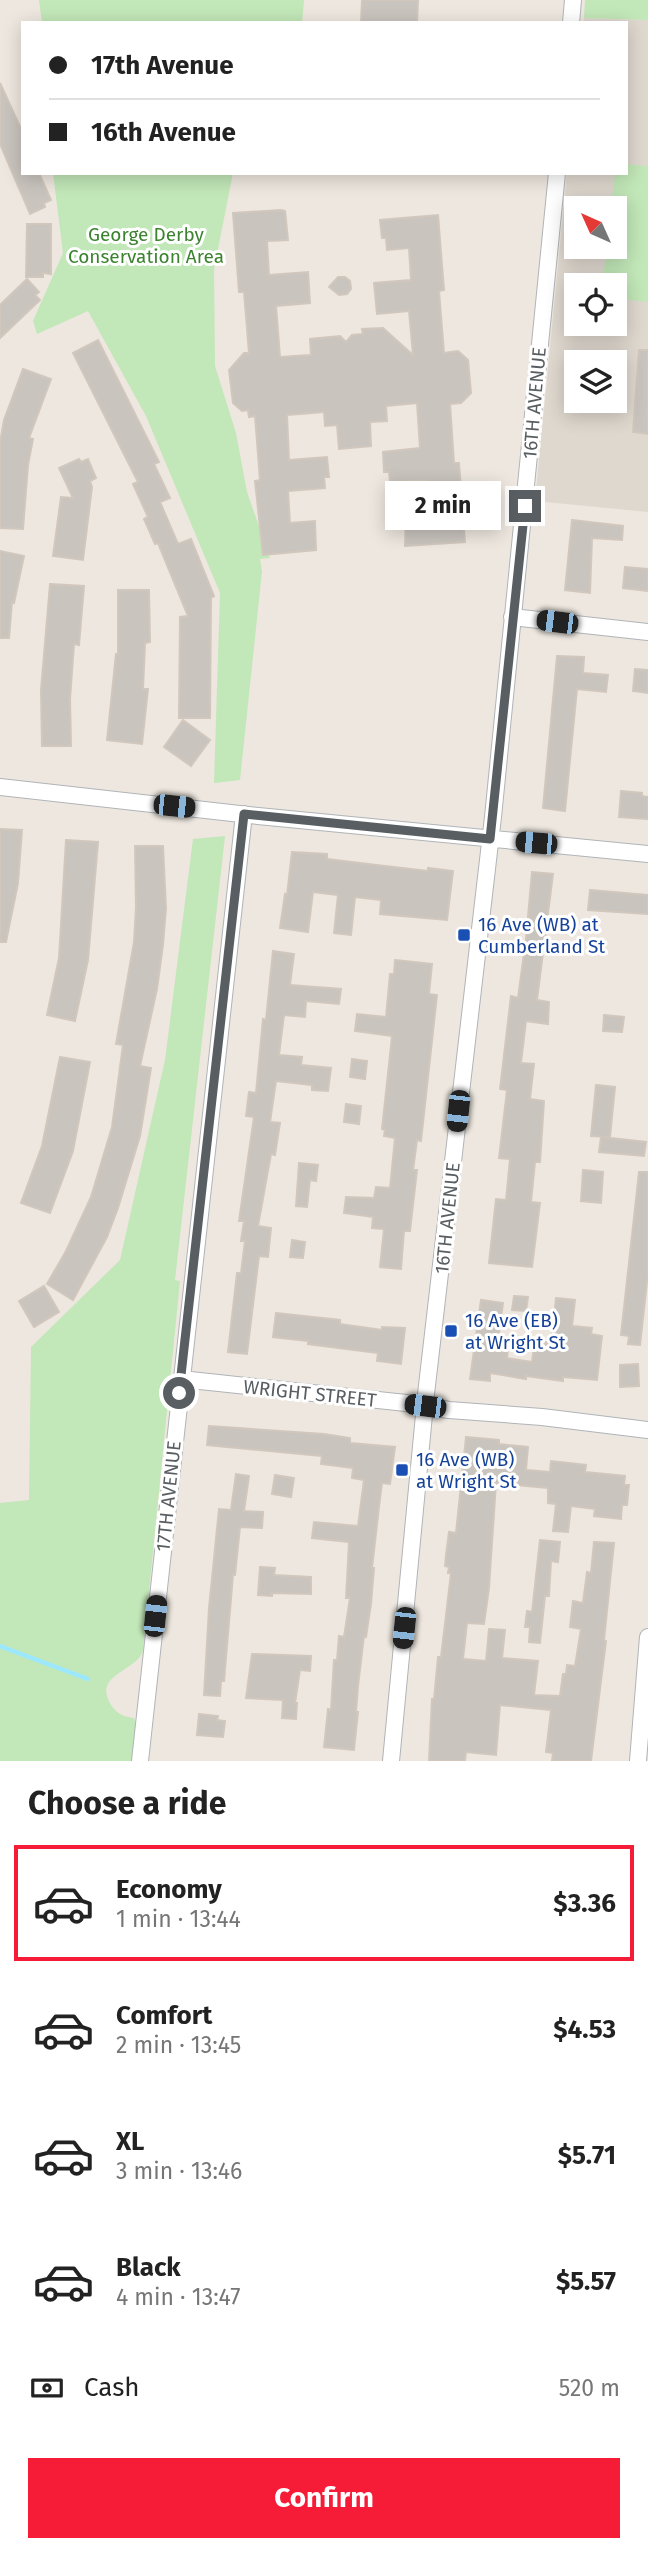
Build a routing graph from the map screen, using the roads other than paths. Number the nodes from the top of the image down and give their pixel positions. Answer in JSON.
{"nodes":[{"id":1,"x":573,"y":0,"type":"edge"},
{"id":2,"x":571,"y":21,"type":"edge"},
{"id":3,"x":557,"y":175,"type":"edge"},
{"id":4,"x":512,"y":617,"type":"junction"},
{"id":5,"x":648,"y":632,"type":"edge"},
{"id":6,"x":0,"y":787,"type":"edge"},
{"id":7,"x":244,"y":814,"type":"junction"},
{"id":8,"x":490,"y":839,"type":"junction"},
{"id":9,"x":648,"y":854,"type":"edge"},
{"id":10,"x":181,"y":1379,"type":"junction"},
{"id":11,"x":425,"y":1406,"type":"junction"},
{"id":12,"x":648,"y":1430,"type":"edge"},
{"id":13,"x":648,"y":1637,"type":"edge"},
{"id":14,"x":140,"y":1761,"type":"edge"},
{"id":15,"x":391,"y":1761,"type":"edge"},
{"id":16,"x":638,"y":1761,"type":"edge"}],
"edges":[{"from":1,"to":2,"type":"street"},
{"from":3,"to":4,"type":"street","name":"16TH AVENUE"},
{"from":4,"to":5,"type":"street"},
{"from":4,"to":8,"type":"street","name":"16TH AVENUE"},
{"from":6,"to":7,"type":"street"},
{"from":7,"to":8,"type":"street"},
{"from":7,"to":10,"type":"street","name":"17TH AVENUE"},
{"from":8,"to":9,"type":"street"},
{"from":8,"to":11,"type":"street","name":"16TH AVENUE"},
{"from":10,"to":11,"type":"street","name":"WRIGHT STREET"},
{"from":10,"to":14,"type":"street","name":"17TH AVENUE"},
{"from":11,"to":12,"type":"street","name":"WRIGHT STREET"},
{"from":11,"to":15,"type":"street","name":"16TH AVENUE"},
{"from":13,"to":16,"type":"street"}]}
